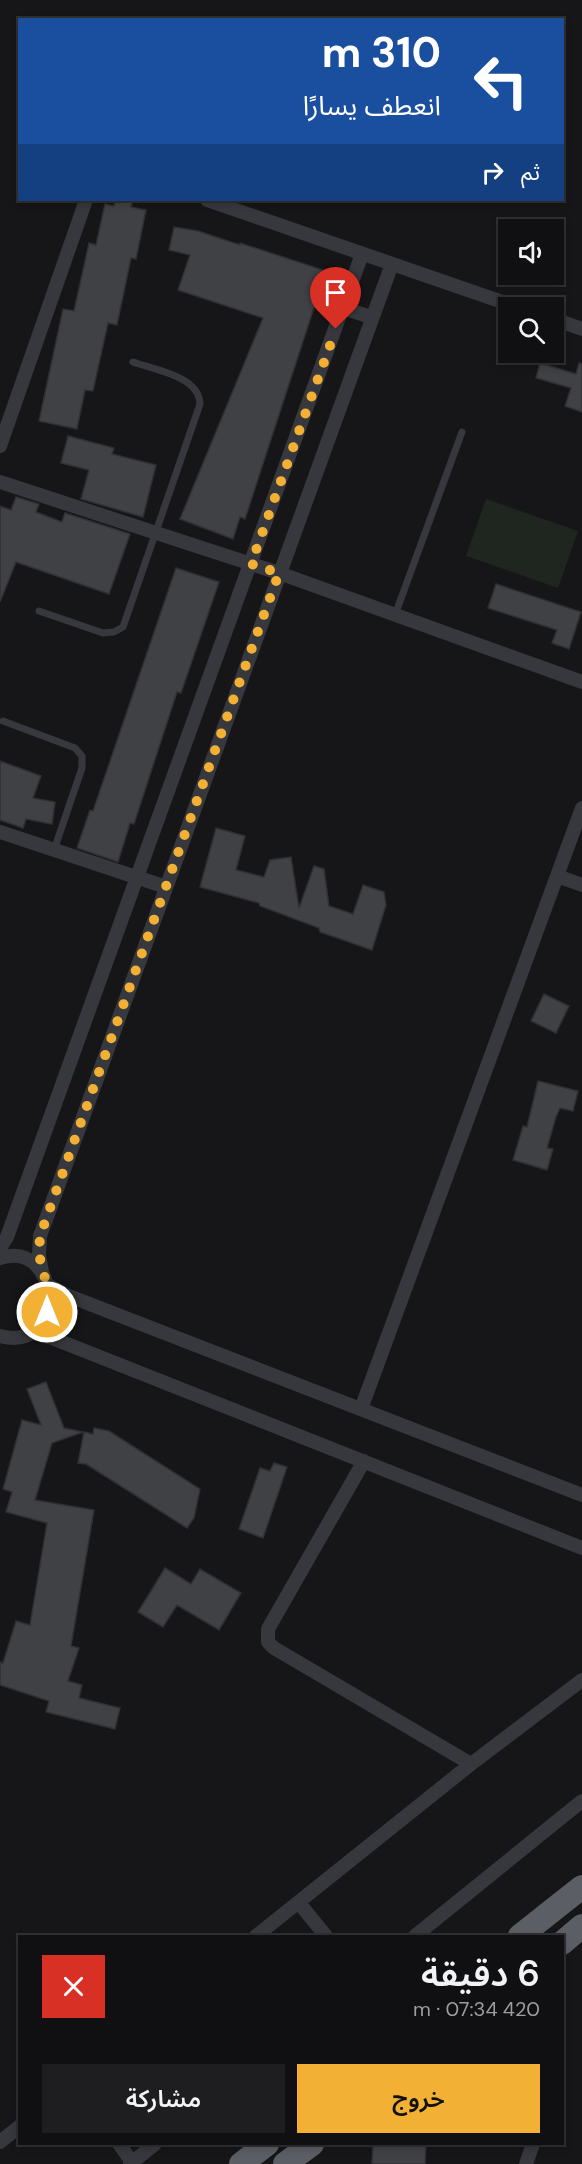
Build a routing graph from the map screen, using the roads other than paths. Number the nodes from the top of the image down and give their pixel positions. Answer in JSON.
{"nodes":[{"id":1,"x":86,"y":201,"type":"edge"},
{"id":2,"x":210,"y":201,"type":"edge"},
{"id":3,"x":362,"y":254,"type":"junction"},
{"id":4,"x":392,"y":264,"type":"junction"},
{"id":5,"x":498,"y":300,"type":"edge"},
{"id":6,"x":344,"y":308,"type":"junction"},
{"id":7,"x":371,"y":317,"type":"junction"},
{"id":8,"x":564,"y":323,"type":"edge"},
{"id":9,"x":582,"y":329,"type":"edge"},
{"id":10,"x":133,"y":362,"type":"dead end"},
{"id":11,"x":462,"y":432,"type":"dead end"},
{"id":12,"x":0,"y":446,"type":"edge"},
{"id":13,"x":0,"y":482,"type":"edge"},
{"id":14,"x":156,"y":532,"type":"junction"},
{"id":15,"x":251,"y":564,"type":"junction"},
{"id":16,"x":279,"y":573,"type":"junction"},
{"id":17,"x":39,"y":611,"type":"dead end"},
{"id":18,"x":395,"y":615,"type":"junction"},
{"id":19,"x":582,"y":682,"type":"edge"},
{"id":20,"x":3,"y":722,"type":"dead end"},
{"id":21,"x":582,"y":808,"type":"edge"},
{"id":22,"x":0,"y":832,"type":"edge"},
{"id":23,"x":54,"y":850,"type":"junction"},
{"id":24,"x":557,"y":876,"type":"junction"},
{"id":25,"x":137,"y":877,"type":"junction"},
{"id":26,"x":582,"y":885,"type":"edge"},
{"id":27,"x":166,"y":886,"type":"junction"},
{"id":28,"x":0,"y":1248,"type":"edge"},
{"id":29,"x":0,"y":1258,"type":"edge"},
{"id":30,"x":45,"y":1279,"type":"junction"},
{"id":31,"x":24,"y":1334,"type":"junction"},
{"id":32,"x":0,"y":1336,"type":"edge"},
{"id":33,"x":0,"y":1351,"type":"edge"},
{"id":34,"x":361,"y":1409,"type":"junction"},
{"id":35,"x":364,"y":1461,"type":"junction"},
{"id":36,"x":582,"y":1495,"type":"edge"},
{"id":37,"x":582,"y":1548,"type":"edge"},
{"id":38,"x":582,"y":1680,"type":"edge"},
{"id":39,"x":471,"y":1764,"type":"junction"},
{"id":40,"x":582,"y":1801,"type":"edge"},
{"id":41,"x":582,"y":1887,"type":"edge"},
{"id":42,"x":299,"y":1903,"type":"junction"},
{"id":43,"x":582,"y":1926,"type":"edge"},
{"id":44,"x":257,"y":1935,"type":"edge"},
{"id":45,"x":325,"y":1935,"type":"edge"},
{"id":46,"x":415,"y":1935,"type":"edge"},
{"id":47,"x":521,"y":1935,"type":"edge"},
{"id":48,"x":564,"y":1941,"type":"edge"},
{"id":49,"x":18,"y":2128,"type":"edge"},
{"id":50,"x":0,"y":2142,"type":"edge"},
{"id":51,"x":120,"y":2145,"type":"edge"},
{"id":52,"x":154,"y":2145,"type":"edge"},
{"id":53,"x":266,"y":2145,"type":"edge"},
{"id":54,"x":311,"y":2145,"type":"edge"},
{"id":55,"x":534,"y":2145,"type":"edge"},
{"id":56,"x":529,"y":2162,"type":"edge"},
{"id":57,"x":131,"y":2163,"type":"edge"},
{"id":58,"x":241,"y":2164,"type":"edge"},
{"id":59,"x":285,"y":2164,"type":"edge"}],
"edges":[{"from":1,"to":12,"type":"street"},
{"from":2,"to":3,"type":"street"},
{"from":3,"to":4,"type":"street"},
{"from":3,"to":6,"type":"street"},
{"from":4,"to":5,"type":"street"},
{"from":4,"to":7,"type":"street"},
{"from":6,"to":7,"type":"street"},
{"from":6,"to":15,"type":"street"},
{"from":7,"to":16,"type":"street"},
{"from":8,"to":9,"type":"street"},
{"from":10,"to":14,"type":"lane"},
{"from":11,"to":18,"type":"lane"},
{"from":13,"to":14,"type":"street"},
{"from":14,"to":15,"type":"street"},
{"from":14,"to":17,"type":"lane"},
{"from":15,"to":16,"type":"street"},
{"from":15,"to":25,"type":"street"},
{"from":16,"to":18,"type":"street"},
{"from":16,"to":27,"type":"street"},
{"from":18,"to":19,"type":"street"},
{"from":20,"to":23,"type":"lane"},
{"from":21,"to":24,"type":"street"},
{"from":22,"to":23,"type":"street"},
{"from":23,"to":25,"type":"street"},
{"from":24,"to":26,"type":"street"},
{"from":24,"to":34,"type":"street"},
{"from":25,"to":27,"type":"street"},
{"from":25,"to":28,"type":"street"},
{"from":27,"to":30,"type":"street"},
{"from":29,"to":30,"type":"street"},
{"from":30,"to":31,"type":"street"},
{"from":30,"to":34,"type":"street"},
{"from":31,"to":32,"type":"street"},
{"from":31,"to":33,"type":"street"},
{"from":31,"to":35,"type":"street"},
{"from":34,"to":36,"type":"street"},
{"from":35,"to":37,"type":"street"},
{"from":35,"to":39,"type":"street"},
{"from":38,"to":39,"type":"street"},
{"from":39,"to":42,"type":"street"},
{"from":40,"to":46,"type":"street"},
{"from":41,"to":47,"type":"highway"},
{"from":42,"to":44,"type":"street"},
{"from":42,"to":45,"type":"street"},
{"from":43,"to":48,"type":"highway"},
{"from":49,"to":50,"type":"street"},
{"from":51,"to":57,"type":"street"},
{"from":52,"to":57,"type":"street"},
{"from":53,"to":58,"type":"highway"},
{"from":54,"to":59,"type":"highway"},
{"from":55,"to":56,"type":"street"}]}
